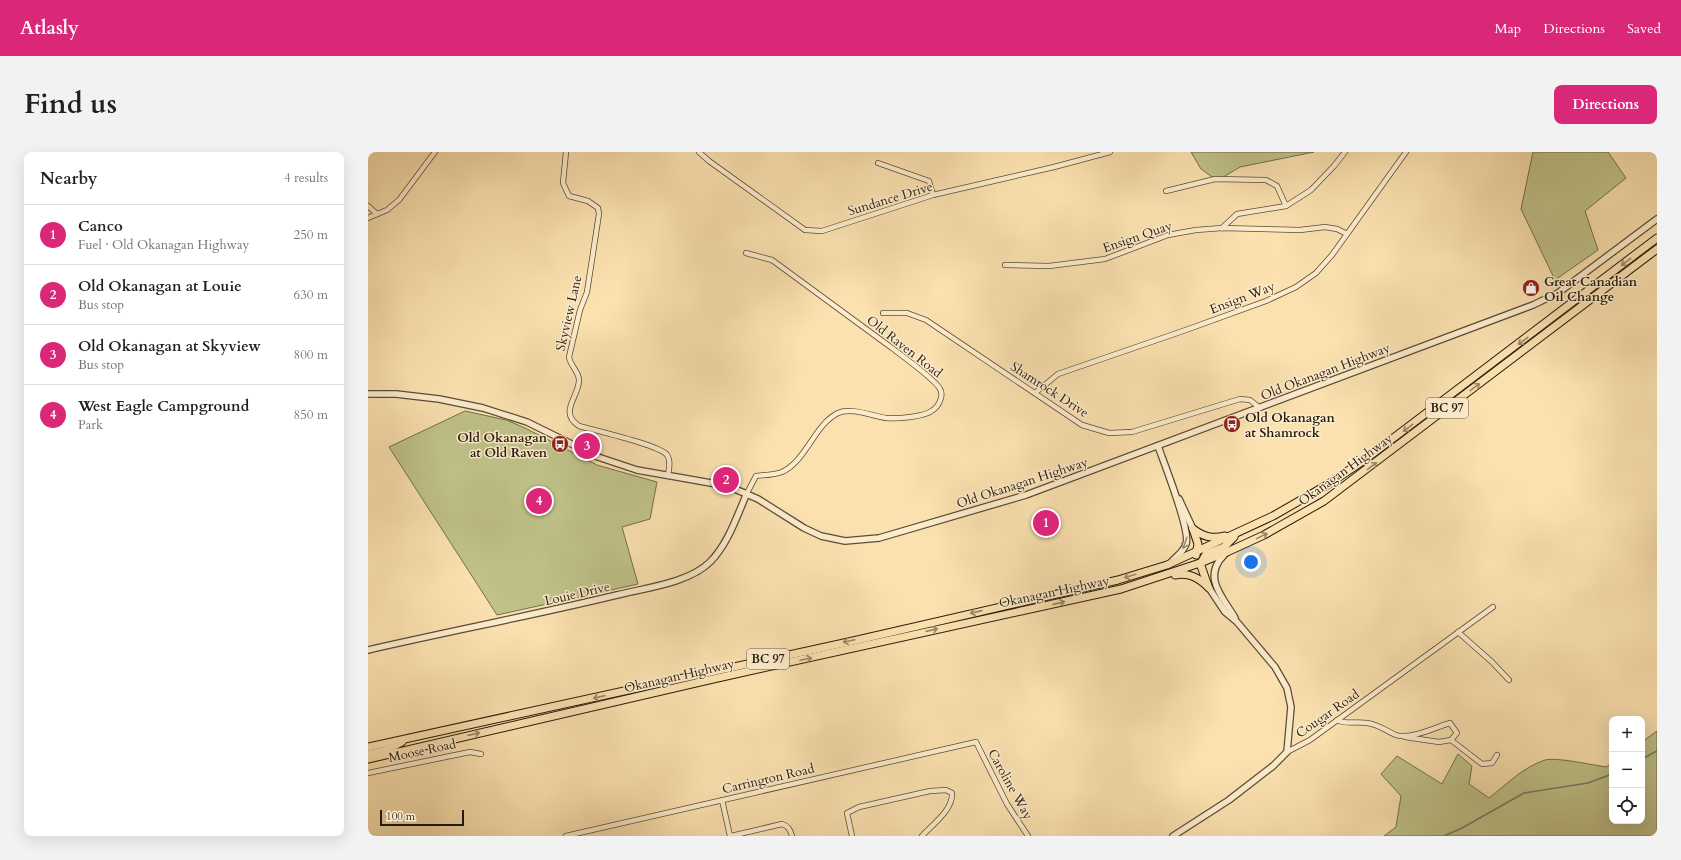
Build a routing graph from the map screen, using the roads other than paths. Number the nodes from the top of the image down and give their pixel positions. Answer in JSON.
{"nodes":[{"id":1,"x":435,"y":152,"type":"edge"},
{"id":2,"x":566,"y":152,"type":"edge"},
{"id":3,"x":699,"y":152,"type":"edge"},
{"id":4,"x":1110,"y":152,"type":"edge"},
{"id":5,"x":1345,"y":152,"type":"edge"},
{"id":6,"x":1406,"y":152,"type":"edge"},
{"id":7,"x":878,"y":163,"type":"dead end"},
{"id":8,"x":1166,"y":191,"type":"dead end"},
{"id":9,"x":933,"y":195,"type":"junction"},
{"id":10,"x":368,"y":206,"type":"edge"},
{"id":11,"x":1286,"y":206,"type":"junction"},
{"id":12,"x":377,"y":214,"type":"junction"},
{"id":13,"x":368,"y":218,"type":"edge"},
{"id":14,"x":1657,"y":219,"type":"edge"},
{"id":15,"x":1222,"y":228,"type":"junction"},
{"id":16,"x":1347,"y":234,"type":"junction"},
{"id":17,"x":1657,"y":238,"type":"edge"},
{"id":18,"x":1657,"y":249,"type":"edge"},
{"id":19,"x":746,"y":253,"type":"dead end"},
{"id":20,"x":1005,"y":265,"type":"dead end"},
{"id":21,"x":883,"y":313,"type":"dead end"},
{"id":22,"x":1035,"y":393,"type":"junction"},
{"id":23,"x":368,"y":394,"type":"edge"},
{"id":24,"x":1260,"y":408,"type":"junction"},
{"id":25,"x":1158,"y":446,"type":"junction"},
{"id":26,"x":668,"y":476,"type":"junction"},
{"id":27,"x":747,"y":493,"type":"junction"},
{"id":28,"x":1175,"y":493,"type":"junction"},
{"id":29,"x":1193,"y":529,"type":"junction"},
{"id":30,"x":1237,"y":534,"type":"junction"},
{"id":31,"x":1197,"y":552,"type":"junction"},
{"id":32,"x":1227,"y":552,"type":"junction"},
{"id":33,"x":1200,"y":563,"type":"junction"},
{"id":34,"x":1167,"y":565,"type":"junction"},
{"id":35,"x":1153,"y":579,"type":"junction"},
{"id":36,"x":1210,"y":588,"type":"junction"},
{"id":37,"x":1493,"y":607,"type":"dead end"},
{"id":38,"x":1237,"y":622,"type":"junction"},
{"id":39,"x":1458,"y":632,"type":"junction"},
{"id":40,"x":368,"y":650,"type":"edge"},
{"id":41,"x":1509,"y":680,"type":"dead end"},
{"id":42,"x":1337,"y":720,"type":"junction"},
{"id":43,"x":415,"y":736,"type":"junction"},
{"id":44,"x":1405,"y":737,"type":"junction"},
{"id":45,"x":1451,"y":740,"type":"junction"},
{"id":46,"x":976,"y":742,"type":"joint"},
{"id":47,"x":368,"y":747,"type":"edge"},
{"id":48,"x":1287,"y":752,"type":"junction"},
{"id":49,"x":368,"y":754,"type":"edge"},
{"id":50,"x":481,"y":754,"type":"dead end"},
{"id":51,"x":1497,"y":755,"type":"dead end"},
{"id":52,"x":368,"y":759,"type":"edge"},
{"id":53,"x":368,"y":773,"type":"edge"},
{"id":54,"x":722,"y":800,"type":"junction"},
{"id":55,"x":566,"y":836,"type":"edge"},
{"id":56,"x":730,"y":836,"type":"edge"},
{"id":57,"x":792,"y":836,"type":"edge"},
{"id":58,"x":852,"y":836,"type":"edge"},
{"id":59,"x":922,"y":836,"type":"edge"},
{"id":60,"x":1028,"y":836,"type":"edge"},
{"id":61,"x":1173,"y":836,"type":"edge"}],
"edges":[{"from":1,"to":12,"type":"street"},
{"from":2,"to":26,"type":"street","name":"Skyview Lane"},
{"from":3,"to":9,"type":"street","name":"Sundance Drive"},
{"from":4,"to":9,"type":"street","name":"Sundance Drive"},
{"from":5,"to":11,"type":"street"},
{"from":6,"to":16,"type":"street","name":"Ensign Way"},
{"from":7,"to":9,"type":"street"},
{"from":8,"to":11,"type":"street"},
{"from":10,"to":12,"type":"street"},
{"from":11,"to":15,"type":"street"},
{"from":12,"to":13,"type":"street"},
{"from":14,"to":24,"type":"street","name":"Old Okanagan Highway"},
{"from":15,"to":16,"type":"street","name":"Ensign Quay"},
{"from":15,"to":20,"type":"street","name":"Ensign Quay"},
{"from":16,"to":22,"type":"street","name":"Ensign Way"},
{"from":17,"to":30,"type":"highway","name":"Okanagan Highway","number":"BC 97","one_way":true},
{"from":32,"to":18,"type":"highway","name":"Okanagan Highway","number":"BC 97","one_way":true},
{"from":19,"to":27,"type":"street","name":"Old Raven Road"},
{"from":21,"to":22,"type":"street","name":"Shamrock Drive"},
{"from":22,"to":24,"type":"street","name":"Shamrock Drive"},
{"from":23,"to":26,"type":"street","name":"Old Okanagan Highway"},
{"from":24,"to":25,"type":"street","name":"Old Okanagan Highway"},
{"from":25,"to":27,"type":"street","name":"Old Okanagan Highway"},
{"from":25,"to":28,"type":"street"},
{"from":26,"to":27,"type":"street","name":"Old Okanagan Highway"},
{"from":27,"to":40,"type":"street","name":"Louie Drive"},
{"from":28,"to":29,"type":"street"},
{"from":28,"to":34,"type":"street","one_way":true},
{"from":29,"to":30,"type":"highway"},
{"from":29,"to":31,"type":"highway"},
{"from":30,"to":31,"type":"highway","name":"Okanagan Highway","number":"BC 97"},
{"from":30,"to":33,"type":"highway"},
{"from":31,"to":34,"type":"highway","name":"Okanagan Highway","number":"BC 97"},
{"from":31,"to":35,"type":"highway"},
{"from":32,"to":33,"type":"highway","name":"Okanagan Highway","number":"BC 97"},
{"from":32,"to":38,"type":"street"},
{"from":33,"to":35,"type":"highway","name":"Okanagan Highway","number":"BC 97"},
{"from":33,"to":36,"type":"highway"},
{"from":34,"to":43,"type":"highway","name":"Okanagan Highway","number":"BC 97","one_way":true},
{"from":35,"to":36,"type":"highway"},
{"from":52,"to":35,"type":"highway","name":"Okanagan Highway","number":"BC 97","one_way":true},
{"from":36,"to":38,"type":"street"},
{"from":37,"to":39,"type":"street","name":"Cougar Road"},
{"from":38,"to":48,"type":"street"},
{"from":39,"to":41,"type":"street"},
{"from":39,"to":42,"type":"street","name":"Cougar Road"},
{"from":42,"to":44,"type":"street"},
{"from":42,"to":48,"type":"street","name":"Cougar Road"},
{"from":43,"to":47,"type":"highway","name":"Okanagan Highway","number":"BC 97"},
{"from":43,"to":49,"type":"highway"},
{"from":44,"to":45,"type":"street"},
{"from":44,"to":45,"type":"street"},
{"from":45,"to":51,"type":"street"},
{"from":46,"to":54,"type":"street","name":"Carrington Road"},
{"from":46,"to":60,"type":"street","name":"Caroline Way"},
{"from":48,"to":61,"type":"street","name":"Cougar Road"},
{"from":50,"to":53,"type":"street","name":"Moose Road"},
{"from":54,"to":55,"type":"street","name":"Carrington Road"},
{"from":54,"to":56,"type":"street"},
{"from":56,"to":57,"type":"street"},
{"from":58,"to":59,"type":"street"}]}
